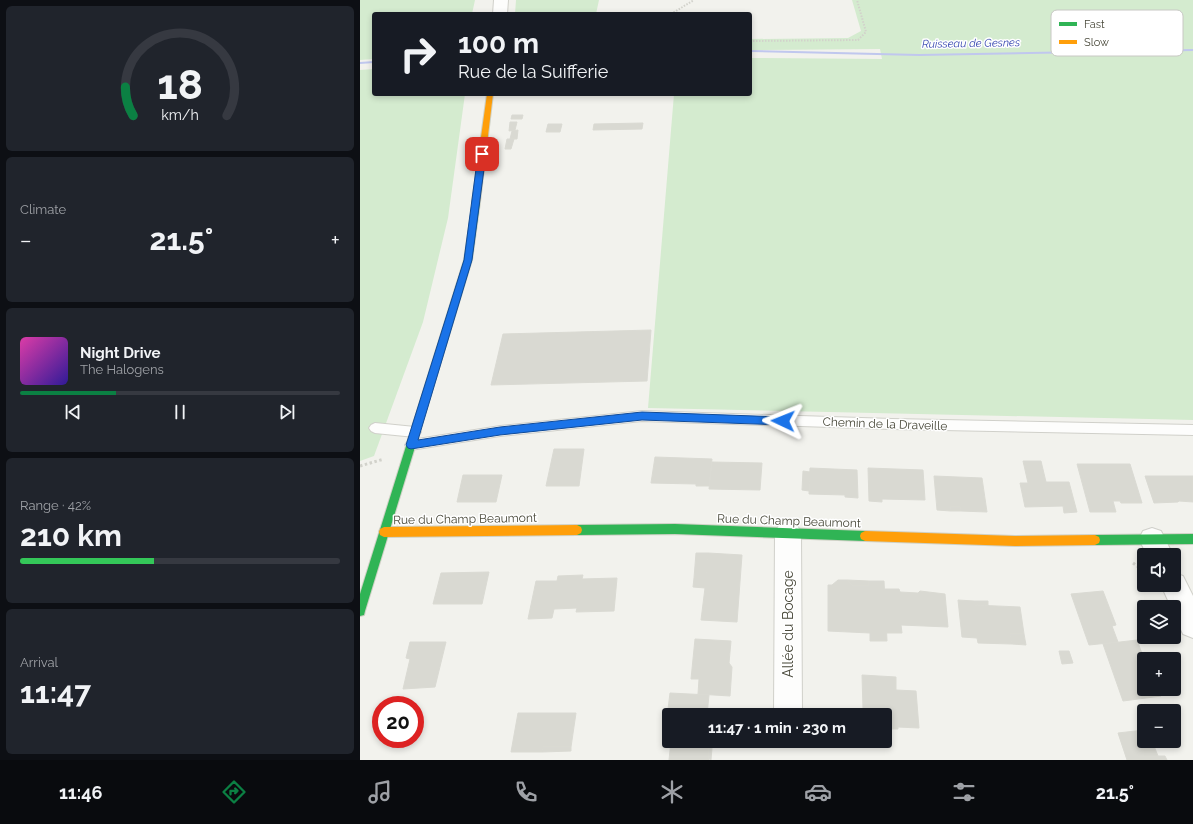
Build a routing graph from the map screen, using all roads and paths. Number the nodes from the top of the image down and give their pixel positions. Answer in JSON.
{"nodes":[{"id":1,"x":501,"y":0,"type":"edge"},
{"id":2,"x":694,"y":0,"type":"edge"},
{"id":3,"x":857,"y":0,"type":"edge"},
{"id":4,"x":500,"y":12,"type":"edge"},
{"id":5,"x":674,"y":12,"type":"edge"},
{"id":6,"x":752,"y":41,"type":"edge"},
{"id":7,"x":490,"y":96,"type":"edge"},
{"id":8,"x":376,"y":428,"type":"dead end"},
{"id":9,"x":1193,"y":430,"type":"edge"},
{"id":10,"x":415,"y":432,"type":"junction"},
{"id":11,"x":411,"y":445,"type":"junction"},
{"id":12,"x":386,"y":459,"type":"dead end"},
{"id":13,"x":360,"y":466,"type":"edge"},
{"id":14,"x":384,"y":532,"type":"junction"},
{"id":15,"x":788,"y":533,"type":"junction"},
{"id":16,"x":1193,"y":539,"type":"edge"},
{"id":17,"x":1156,"y":547,"type":"edge"},
{"id":18,"x":1177,"y":592,"type":"edge"},
{"id":19,"x":360,"y":611,"type":"edge"},
{"id":20,"x":1193,"y":625,"type":"edge"},
{"id":21,"x":788,"y":708,"type":"edge"}],
"edges":[{"from":1,"to":4,"type":"street"},
{"from":2,"to":5,"type":"path"},
{"from":3,"to":6,"type":"path"},
{"from":7,"to":10,"type":"street"},
{"from":8,"to":10,"type":"lane"},
{"from":9,"to":11,"type":"lane","name":"Chemin de la Draveille"},
{"from":10,"to":11,"type":"street"},
{"from":11,"to":14,"type":"street"},
{"from":12,"to":13,"type":"path"},
{"from":14,"to":15,"type":"street","name":"Rue du Champ Beaumont"},
{"from":14,"to":19,"type":"street"},
{"from":15,"to":17,"type":"street","name":"Rue du Champ Beaumont"},
{"from":15,"to":21,"type":"street","name":"Allée du Bocage"},
{"from":16,"to":17,"type":"street","name":"Rue du Champ Beaumont"},
{"from":18,"to":20,"type":"street"}]}
